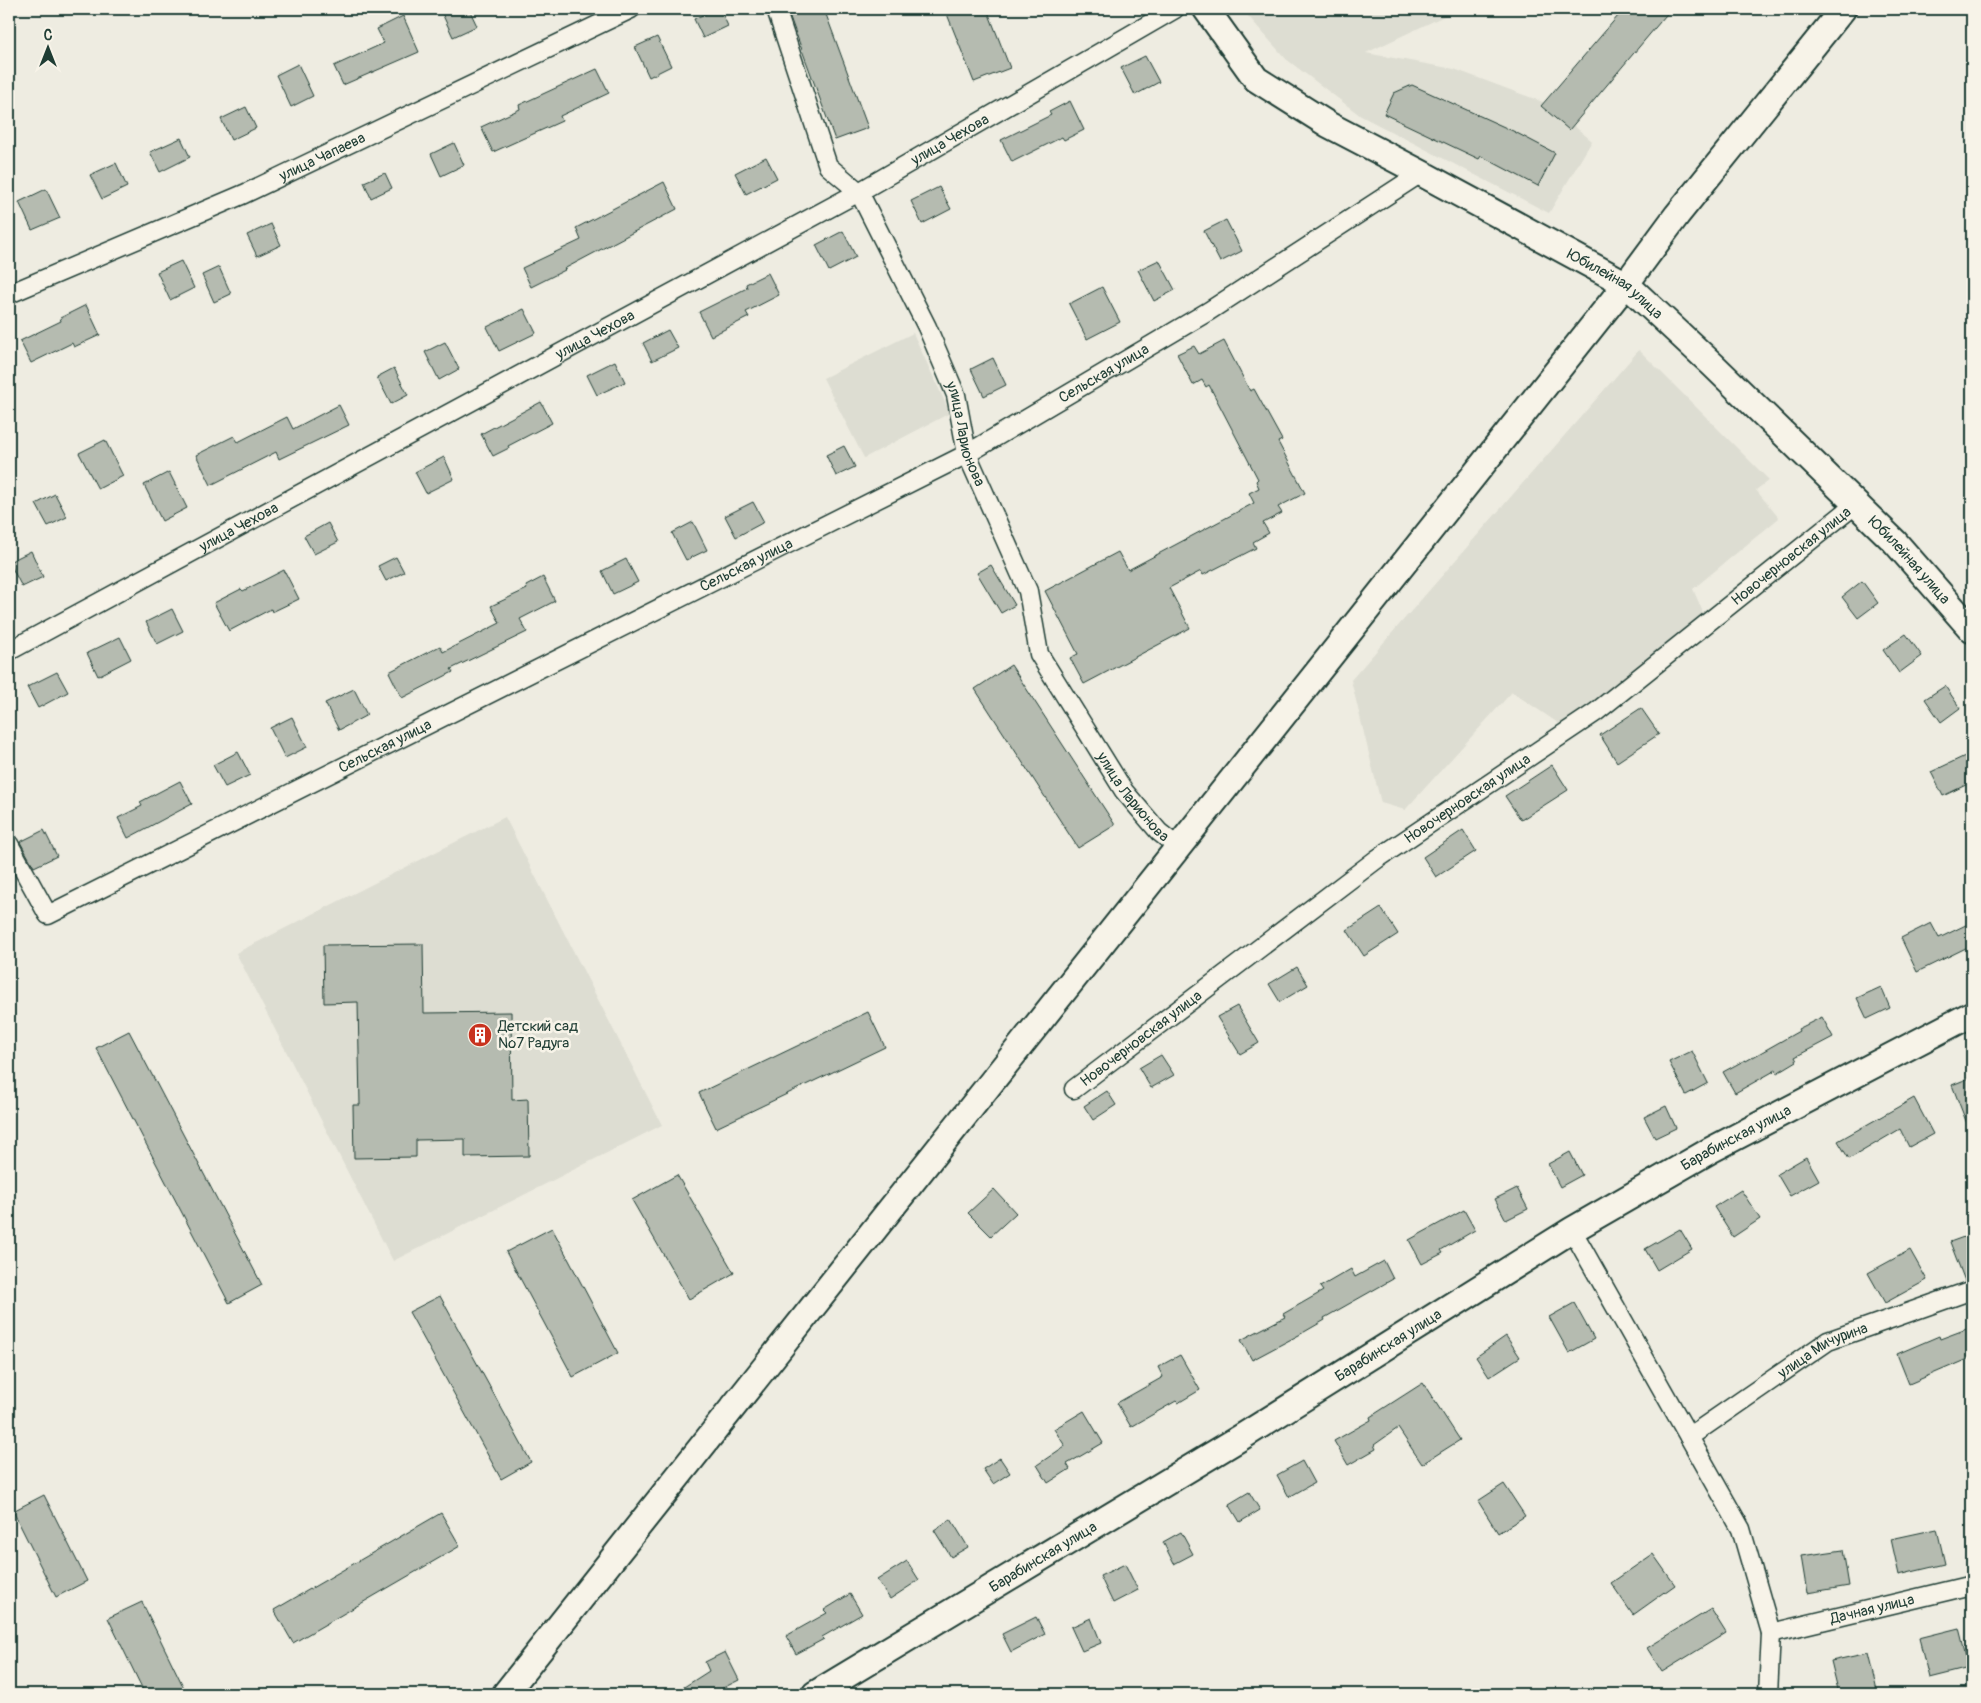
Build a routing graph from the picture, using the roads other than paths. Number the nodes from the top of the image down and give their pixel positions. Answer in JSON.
{"nodes":[{"id":1,"x":631,"y":9,"type":"edge"},
{"id":2,"x":776,"y":9,"type":"edge"},
{"id":3,"x":1175,"y":9,"type":"edge"},
{"id":4,"x":1206,"y":9,"type":"edge"},
{"id":5,"x":1843,"y":9,"type":"edge"},
{"id":6,"x":1421,"y":173,"type":"junction"},
{"id":7,"x":859,"y":192,"type":"junction"},
{"id":8,"x":1626,"y":284,"type":"junction"},
{"id":9,"x":9,"y":294,"type":"edge"},
{"id":10,"x":967,"y":454,"type":"junction"},
{"id":11,"x":1856,"y":504,"type":"junction"},
{"id":12,"x":1972,"y":630,"type":"edge"},
{"id":13,"x":9,"y":651,"type":"edge"},
{"id":14,"x":9,"y":844,"type":"edge"},
{"id":15,"x":1178,"y":847,"type":"junction"},
{"id":16,"x":1972,"y":1014,"type":"edge"},
{"id":17,"x":1074,"y":1089,"type":"dead end"},
{"id":18,"x":1572,"y":1230,"type":"junction"},
{"id":19,"x":1972,"y":1290,"type":"edge"},
{"id":20,"x":1688,"y":1437,"type":"junction"},
{"id":21,"x":1972,"y":1585,"type":"edge"},
{"id":22,"x":1771,"y":1633,"type":"junction"},
{"id":23,"x":504,"y":1694,"type":"edge"},
{"id":24,"x":815,"y":1694,"type":"edge"},
{"id":25,"x":1768,"y":1694,"type":"edge"}],
"edges":[{"from":1,"to":9,"type":"street","name":"улица Чапаева"},
{"from":2,"to":7,"type":"street","name":"улица Ларионова"},
{"from":3,"to":7,"type":"street","name":"улица Чехова"},
{"from":4,"to":6,"type":"street","name":"Юбилейная улица"},
{"from":5,"to":8,"type":"street"},
{"from":6,"to":8,"type":"street","name":"Юбилейная улица"},
{"from":6,"to":10,"type":"street","name":"Сельская улица"},
{"from":7,"to":10,"type":"street","name":"улица Ларионова"},
{"from":7,"to":13,"type":"street","name":"улица Чехова"},
{"from":8,"to":11,"type":"street","name":"Юбилейная улица"},
{"from":8,"to":15,"type":"street"},
{"from":10,"to":14,"type":"street","name":"Сельская улица"},
{"from":10,"to":15,"type":"street","name":"улица Ларионова"},
{"from":11,"to":12,"type":"street","name":"Юбилейная улица"},
{"from":11,"to":17,"type":"street","name":"Новочерновская улица"},
{"from":15,"to":23,"type":"street"},
{"from":16,"to":18,"type":"street","name":"Барабинская улица"},
{"from":18,"to":20,"type":"street"},
{"from":18,"to":24,"type":"street","name":"Барабинская улица"},
{"from":19,"to":20,"type":"street","name":"улица Мичурина"},
{"from":20,"to":22,"type":"street"},
{"from":21,"to":22,"type":"street","name":"Дачная улица"},
{"from":22,"to":25,"type":"street"}]}
